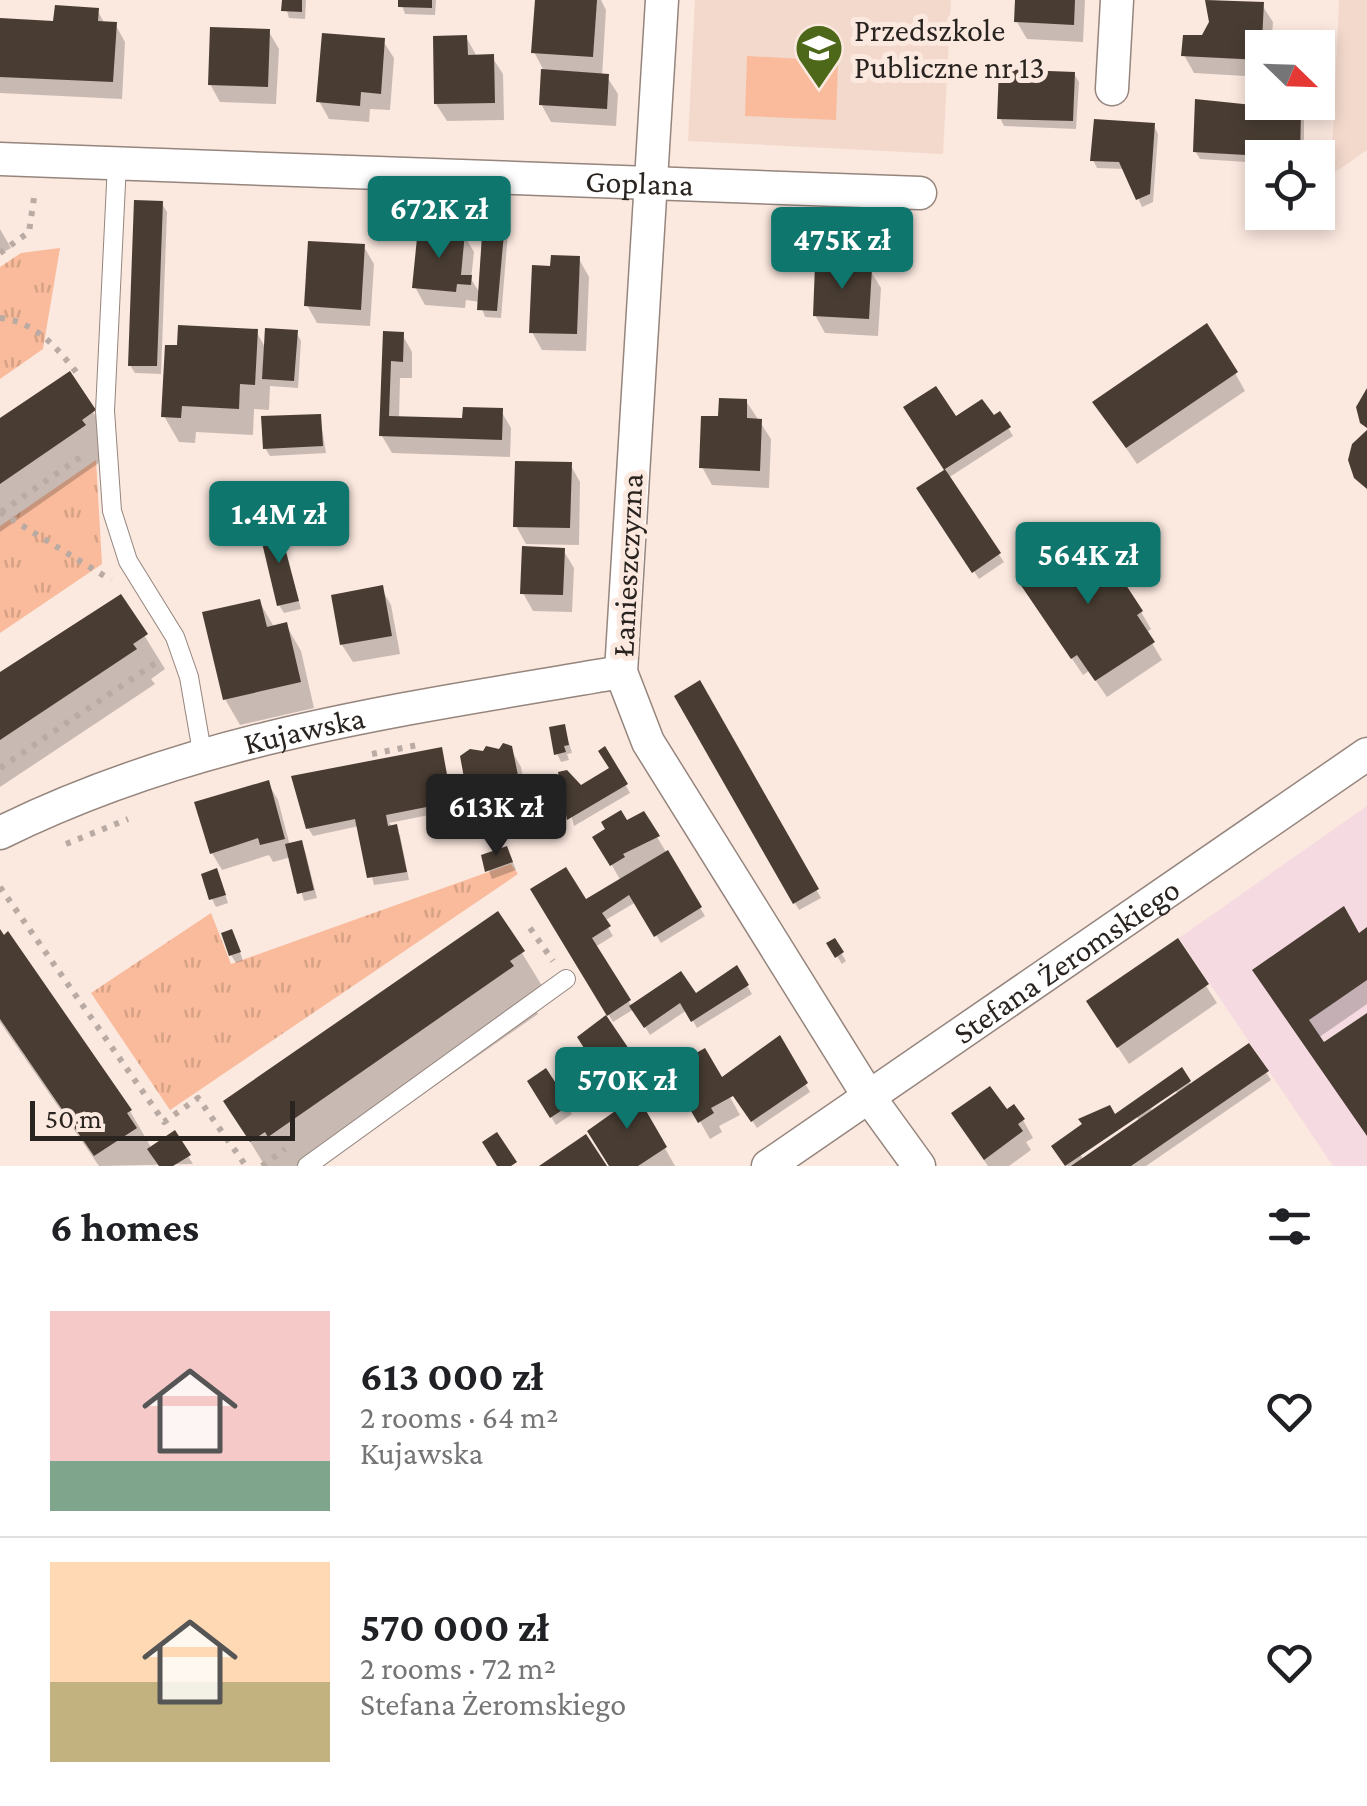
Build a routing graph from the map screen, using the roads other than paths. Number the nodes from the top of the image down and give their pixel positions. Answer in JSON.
{"nodes":[{"id":1,"x":662,"y":0,"type":"edge"},
{"id":2,"x":1117,"y":0,"type":"edge"},
{"id":3,"x":1112,"y":89,"type":"dead end"},
{"id":4,"x":0,"y":159,"type":"edge"},
{"id":5,"x":117,"y":164,"type":"junction"},
{"id":6,"x":654,"y":184,"type":"junction"},
{"id":7,"x":920,"y":192,"type":"dead end"},
{"id":8,"x":621,"y":672,"type":"junction"},
{"id":9,"x":202,"y":752,"type":"junction"},
{"id":10,"x":1367,"y":754,"type":"edge"},
{"id":11,"x":0,"y":833,"type":"edge"},
{"id":12,"x":566,"y":979,"type":"dead end"},
{"id":13,"x":869,"y":1097,"type":"junction"},
{"id":14,"x":307,"y":1166,"type":"edge"},
{"id":15,"x":768,"y":1166,"type":"edge"},
{"id":16,"x":919,"y":1166,"type":"edge"}],
"edges":[{"from":1,"to":6,"type":"street","name":"Łanieszczyzna"},
{"from":2,"to":3,"type":"street"},
{"from":4,"to":5,"type":"street","name":"Goplana"},
{"from":5,"to":6,"type":"street","name":"Goplana"},
{"from":5,"to":9,"type":"lane"},
{"from":6,"to":7,"type":"street","name":"Goplana"},
{"from":6,"to":8,"type":"street","name":"Łanieszczyzna"},
{"from":8,"to":9,"type":"street","name":"Kujawska"},
{"from":8,"to":13,"type":"street","name":"Łanieszczyzna"},
{"from":9,"to":11,"type":"street","name":"Kujawska"},
{"from":10,"to":13,"type":"street","name":"Stefana Żeromskiego"},
{"from":12,"to":14,"type":"lane"},
{"from":13,"to":15,"type":"street","name":"Stefana Żeromskiego"},
{"from":13,"to":16,"type":"street","name":"Łanieszczyzna"}]}
